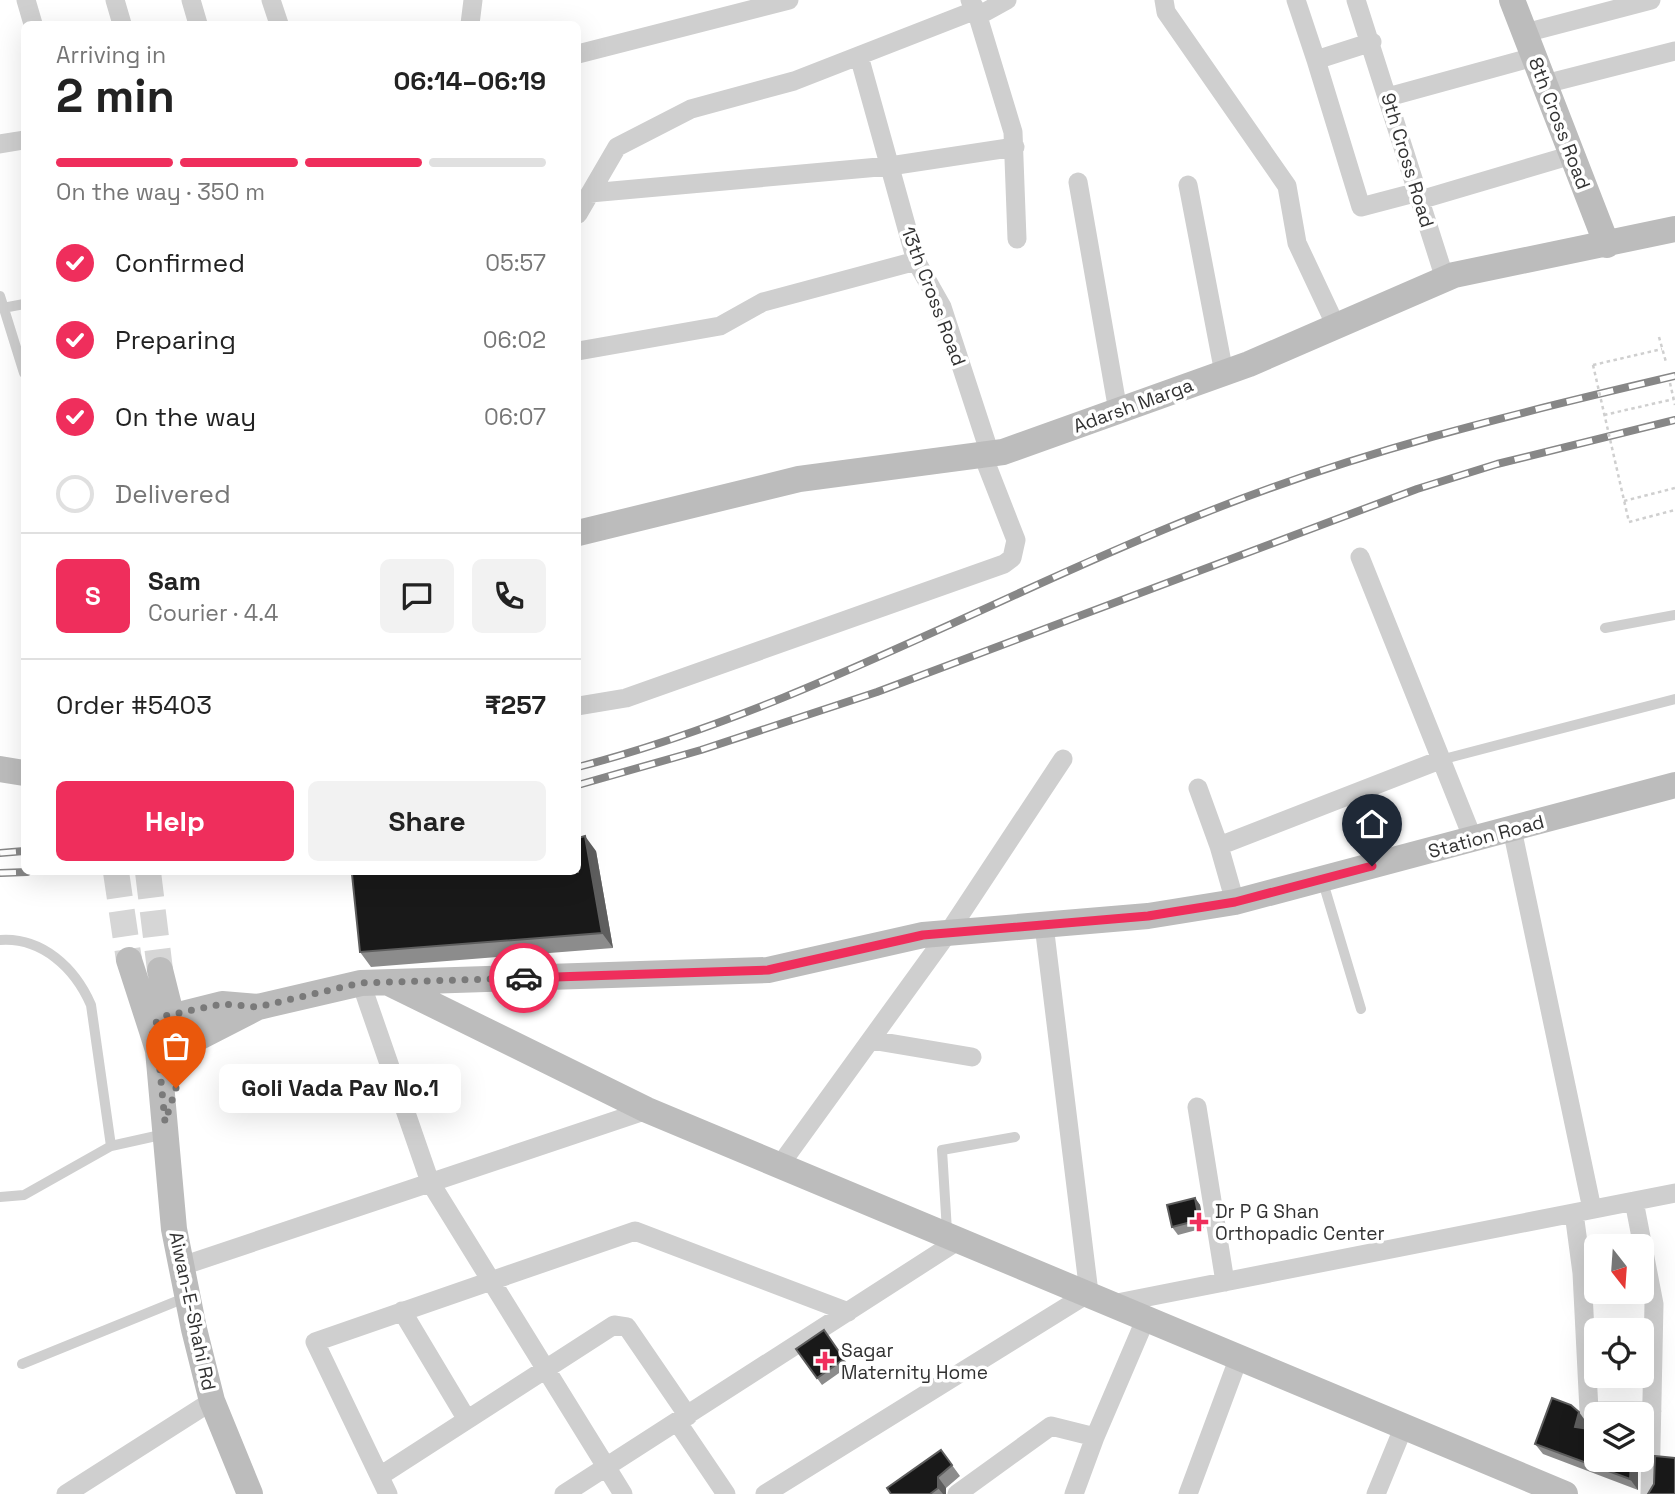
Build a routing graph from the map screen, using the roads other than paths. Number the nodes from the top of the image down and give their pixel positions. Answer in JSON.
{"nodes":[{"id":1,"x":26,"y":0,"type":"edge"},
{"id":2,"x":115,"y":0,"type":"edge"},
{"id":3,"x":191,"y":0,"type":"edge"},
{"id":4,"x":271,"y":0,"type":"edge"},
{"id":5,"x":473,"y":0,"type":"edge"},
{"id":6,"x":789,"y":0,"type":"edge"},
{"id":7,"x":1007,"y":0,"type":"edge"},
{"id":8,"x":1164,"y":0,"type":"edge"},
{"id":9,"x":1296,"y":0,"type":"edge"},
{"id":10,"x":1356,"y":0,"type":"edge"},
{"id":11,"x":1512,"y":0,"type":"edge"},
{"id":12,"x":1651,"y":0,"type":"edge"},
{"id":13,"x":975,"y":9,"type":"edge"},
{"id":14,"x":32,"y":21,"type":"edge"},
{"id":15,"x":121,"y":21,"type":"edge"},
{"id":16,"x":196,"y":21,"type":"edge"},
{"id":17,"x":278,"y":21,"type":"edge"},
{"id":18,"x":470,"y":21,"type":"edge"},
{"id":19,"x":1372,"y":42,"type":"junction"},
{"id":20,"x":1530,"y":45,"type":"junction"},
{"id":21,"x":1675,"y":51,"type":"edge"},
{"id":22,"x":581,"y":53,"type":"edge"},
{"id":23,"x":859,"y":56,"type":"junction"},
{"id":24,"x":1316,"y":60,"type":"junction"},
{"id":25,"x":1545,"y":84,"type":"junction"},
{"id":26,"x":1388,"y":96,"type":"junction"},
{"id":27,"x":21,"y":140,"type":"edge"},
{"id":28,"x":0,"y":144,"type":"edge"},
{"id":29,"x":1016,"y":147,"type":"junction"},
{"id":30,"x":1572,"y":155,"type":"junction"},
{"id":31,"x":890,"y":166,"type":"junction"},
{"id":32,"x":1079,"y":183,"type":"dead end"},
{"id":33,"x":1188,"y":185,"type":"dead end"},
{"id":34,"x":590,"y":192,"type":"junction"},
{"id":35,"x":1419,"y":196,"type":"junction"},
{"id":36,"x":581,"y":208,"type":"edge"},
{"id":37,"x":1675,"y":229,"type":"edge"},
{"id":38,"x":1017,"y":239,"type":"dead end"},
{"id":39,"x":1607,"y":245,"type":"junction"},
{"id":40,"x":916,"y":261,"type":"junction"},
{"id":41,"x":1445,"y":279,"type":"junction"},
{"id":42,"x":0,"y":296,"type":"edge"},
{"id":43,"x":21,"y":305,"type":"edge"},
{"id":44,"x":4,"y":308,"type":"junction"},
{"id":45,"x":1336,"y":326,"type":"junction"},
{"id":46,"x":581,"y":350,"type":"edge"},
{"id":47,"x":21,"y":363,"type":"edge"},
{"id":48,"x":1224,"y":373,"type":"junction"},
{"id":49,"x":1118,"y":411,"type":"junction"},
{"id":50,"x":986,"y":453,"type":"junction"},
{"id":51,"x":581,"y":532,"type":"edge"},
{"id":52,"x":1360,"y":557,"type":"dead end"},
{"id":53,"x":1675,"y":615,"type":"edge"},
{"id":54,"x":1605,"y":628,"type":"dead end"},
{"id":55,"x":1675,"y":699,"type":"edge"},
{"id":56,"x":581,"y":706,"type":"edge"},
{"id":57,"x":21,"y":757,"type":"edge"},
{"id":58,"x":0,"y":759,"type":"edge"},
{"id":59,"x":1063,"y":759,"type":"dead end"},
{"id":60,"x":1440,"y":760,"type":"junction"},
{"id":61,"x":0,"y":769,"type":"edge"},
{"id":62,"x":21,"y":772,"type":"edge"},
{"id":63,"x":1198,"y":789,"type":"dead end"},
{"id":64,"x":1674,"y":792,"type":"edge"},
{"id":65,"x":1511,"y":829,"type":"junction"},
{"id":66,"x":1473,"y":839,"type":"junction"},
{"id":67,"x":1219,"y":846,"type":"junction"},
{"id":68,"x":1322,"y":879,"type":"junction"},
{"id":69,"x":1235,"y":902,"type":"junction"},
{"id":70,"x":1044,"y":925,"type":"junction"},
{"id":71,"x":948,"y":933,"type":"junction"},
{"id":72,"x":0,"y":940,"type":"edge"},
{"id":73,"x":129,"y":960,"type":"tunnel mouth"},
{"id":74,"x":160,"y":970,"type":"tunnel mouth"},
{"id":75,"x":373,"y":982,"type":"junction"},
{"id":76,"x":1361,"y":1009,"type":"dead end"},
{"id":77,"x":172,"y":1034,"type":"junction"},
{"id":78,"x":871,"y":1040,"type":"junction"},
{"id":79,"x":972,"y":1057,"type":"dead end"},
{"id":80,"x":1197,"y":1107,"type":"dead end"},
{"id":81,"x":648,"y":1110,"type":"junction"},
{"id":82,"x":165,"y":1128,"type":"junction"},
{"id":83,"x":1015,"y":1137,"type":"dead end"},
{"id":84,"x":111,"y":1146,"type":"junction"},
{"id":85,"x":780,"y":1166,"type":"junction"},
{"id":86,"x":430,"y":1182,"type":"junction"},
{"id":87,"x":1675,"y":1193,"type":"edge"},
{"id":88,"x":0,"y":1197,"type":"edge"},
{"id":89,"x":1634,"y":1201,"type":"junction"},
{"id":90,"x":1583,"y":1211,"type":"junction"},
{"id":91,"x":954,"y":1237,"type":"junction"},
{"id":92,"x":182,"y":1266,"type":"junction"},
{"id":93,"x":490,"y":1279,"type":"junction"},
{"id":94,"x":1225,"y":1282,"type":"junction"},
{"id":95,"x":188,"y":1297,"type":"junction"},
{"id":96,"x":1100,"y":1299,"type":"junction"},
{"id":97,"x":402,"y":1311,"type":"junction"},
{"id":98,"x":848,"y":1312,"type":"junction"},
{"id":99,"x":1146,"y":1318,"type":"junction"},
{"id":100,"x":1239,"y":1357,"type":"junction"},
{"id":101,"x":22,"y":1364,"type":"dead end"},
{"id":102,"x":546,"y":1369,"type":"junction"},
{"id":103,"x":212,"y":1401,"type":"junction"},
{"id":104,"x":1589,"y":1402,"type":"edge"},
{"id":105,"x":1652,"y":1402,"type":"edge"},
{"id":106,"x":466,"y":1419,"type":"junction"},
{"id":107,"x":683,"y":1419,"type":"junction"},
{"id":108,"x":1404,"y":1426,"type":"junction"},
{"id":109,"x":1095,"y":1437,"type":"junction"},
{"id":110,"x":607,"y":1469,"type":"junction"},
{"id":111,"x":1651,"y":1472,"type":"edge"},
{"id":112,"x":384,"y":1485,"type":"edge"},
{"id":113,"x":1555,"y":1492,"type":"edge"},
{"id":114,"x":66,"y":1494,"type":"edge"},
{"id":115,"x":250,"y":1494,"type":"edge"},
{"id":116,"x":564,"y":1494,"type":"edge"},
{"id":117,"x":623,"y":1494,"type":"edge"},
{"id":118,"x":726,"y":1494,"type":"edge"},
{"id":119,"x":765,"y":1494,"type":"edge"},
{"id":120,"x":957,"y":1494,"type":"edge"},
{"id":121,"x":1074,"y":1494,"type":"edge"},
{"id":122,"x":1188,"y":1494,"type":"edge"},
{"id":123,"x":1376,"y":1494,"type":"edge"},
{"id":124,"x":1650,"y":1494,"type":"edge"}],
"edges":[{"from":1,"to":14,"type":"street"},
{"from":2,"to":15,"type":"street"},
{"from":3,"to":16,"type":"street"},
{"from":4,"to":17,"type":"street"},
{"from":5,"to":18,"type":"street"},
{"from":6,"to":22,"type":"street"},
{"from":7,"to":13,"type":"street"},
{"from":8,"to":45,"type":"street"},
{"from":9,"to":24,"type":"street"},
{"from":10,"to":19,"type":"street","name":"9th Cross Road"},
{"from":11,"to":20,"type":"main road","name":"8th Cross Road"},
{"from":12,"to":20,"type":"street"},
{"from":13,"to":23,"type":"street"},
{"from":13,"to":29,"type":"street"},
{"from":19,"to":24,"type":"street"},
{"from":19,"to":26,"type":"street","name":"9th Cross Road"},
{"from":20,"to":25,"type":"main road","name":"8th Cross Road"},
{"from":20,"to":26,"type":"street"},
{"from":21,"to":25,"type":"street"},
{"from":23,"to":31,"type":"street","name":"13th Cross Road"},
{"from":23,"to":34,"type":"street"},
{"from":24,"to":35,"type":"street"},
{"from":25,"to":30,"type":"main road","name":"8th Cross Road"},
{"from":26,"to":35,"type":"street","name":"9th Cross Road"},
{"from":27,"to":28,"type":"street"},
{"from":29,"to":31,"type":"street"},
{"from":29,"to":38,"type":"street"},
{"from":30,"to":35,"type":"street"},
{"from":30,"to":39,"type":"main road","name":"8th Cross Road"},
{"from":31,"to":34,"type":"street"},
{"from":31,"to":40,"type":"street","name":"13th Cross Road"},
{"from":32,"to":49,"type":"street"},
{"from":33,"to":48,"type":"street"},
{"from":34,"to":36,"type":"street"},
{"from":35,"to":41,"type":"street","name":"9th Cross Road"},
{"from":37,"to":39,"type":"main road","name":"Adarsh Marga"},
{"from":39,"to":41,"type":"main road","name":"Adarsh Marga"},
{"from":40,"to":46,"type":"street"},
{"from":40,"to":50,"type":"street","name":"13th Cross Road"},
{"from":41,"to":45,"type":"main road","name":"Adarsh Marga"},
{"from":42,"to":44,"type":"lane"},
{"from":43,"to":44,"type":"lane"},
{"from":44,"to":47,"type":"lane"},
{"from":45,"to":48,"type":"main road","name":"Adarsh Marga"},
{"from":48,"to":49,"type":"main road","name":"Adarsh Marga"},
{"from":49,"to":50,"type":"main road","name":"Adarsh Marga"},
{"from":50,"to":51,"type":"main road","name":"Adarsh Marga"},
{"from":50,"to":56,"type":"street","name":"13th Cross Road"},
{"from":52,"to":60,"type":"street"},
{"from":53,"to":54,"type":"lane"},
{"from":55,"to":60,"type":"lane"},
{"from":57,"to":58,"type":"main road"},
{"from":59,"to":71,"type":"street"},
{"from":60,"to":66,"type":"street"},
{"from":60,"to":67,"type":"street"},
{"from":61,"to":62,"type":"main road"},
{"from":63,"to":67,"type":"street"},
{"from":64,"to":65,"type":"main road","name":"Station Road"},
{"from":65,"to":66,"type":"main road","name":"Station Road"},
{"from":65,"to":90,"type":"street"},
{"from":66,"to":68,"type":"main road","name":"Station Road"},
{"from":67,"to":69,"type":"street"},
{"from":68,"to":69,"type":"main road","name":"Station Road"},
{"from":68,"to":76,"type":"lane"},
{"from":69,"to":70,"type":"main road","name":"Station Road"},
{"from":70,"to":71,"type":"main road","name":"Station Road"},
{"from":70,"to":96,"type":"street"},
{"from":71,"to":75,"type":"main road","name":"Station Road"},
{"from":71,"to":78,"type":"street"},
{"from":72,"to":84,"type":"lane"},
{"from":73,"to":77,"type":"main road"},
{"from":74,"to":77,"type":"main road"},
{"from":75,"to":77,"type":"main road","name":"Station Road"},
{"from":75,"to":81,"type":"main road"},
{"from":75,"to":86,"type":"street"},
{"from":77,"to":82,"type":"main road"},
{"from":78,"to":79,"type":"street"},
{"from":78,"to":85,"type":"street"},
{"from":80,"to":94,"type":"street"},
{"from":81,"to":85,"type":"main road"},
{"from":81,"to":86,"type":"street"},
{"from":82,"to":84,"type":"lane"},
{"from":82,"to":92,"type":"main road","name":"Aiwan-E-Shahi Rd"},
{"from":83,"to":91,"type":"lane"},
{"from":84,"to":88,"type":"lane"},
{"from":85,"to":91,"type":"main road"},
{"from":86,"to":92,"type":"street"},
{"from":86,"to":93,"type":"street"},
{"from":87,"to":89,"type":"street"},
{"from":89,"to":90,"type":"street"},
{"from":89,"to":105,"type":"street"},
{"from":90,"to":94,"type":"street"},
{"from":90,"to":104,"type":"street"},
{"from":91,"to":96,"type":"main road"},
{"from":91,"to":98,"type":"street"},
{"from":92,"to":95,"type":"main road","name":"Aiwan-E-Shahi Rd"},
{"from":93,"to":97,"type":"street"},
{"from":93,"to":98,"type":"street"},
{"from":93,"to":102,"type":"street"},
{"from":94,"to":96,"type":"street"},
{"from":95,"to":101,"type":"lane"},
{"from":95,"to":103,"type":"main road","name":"Aiwan-E-Shahi Rd"},
{"from":96,"to":99,"type":"main road"},
{"from":96,"to":119,"type":"street"},
{"from":97,"to":106,"type":"street"},
{"from":97,"to":112,"type":"street"},
{"from":98,"to":107,"type":"street"},
{"from":99,"to":100,"type":"main road"},
{"from":99,"to":109,"type":"street"},
{"from":100,"to":108,"type":"main road"},
{"from":100,"to":122,"type":"street"},
{"from":102,"to":106,"type":"street"},
{"from":102,"to":107,"type":"street"},
{"from":102,"to":110,"type":"street"},
{"from":103,"to":114,"type":"street"},
{"from":103,"to":115,"type":"main road","name":"Aiwan-E-Shahi Rd"},
{"from":106,"to":112,"type":"street"},
{"from":107,"to":110,"type":"street"},
{"from":107,"to":118,"type":"street"},
{"from":108,"to":113,"type":"main road"},
{"from":108,"to":123,"type":"street"},
{"from":109,"to":120,"type":"street"},
{"from":109,"to":121,"type":"street"},
{"from":110,"to":116,"type":"street"},
{"from":110,"to":117,"type":"street"},
{"from":111,"to":124,"type":"street"}]}
